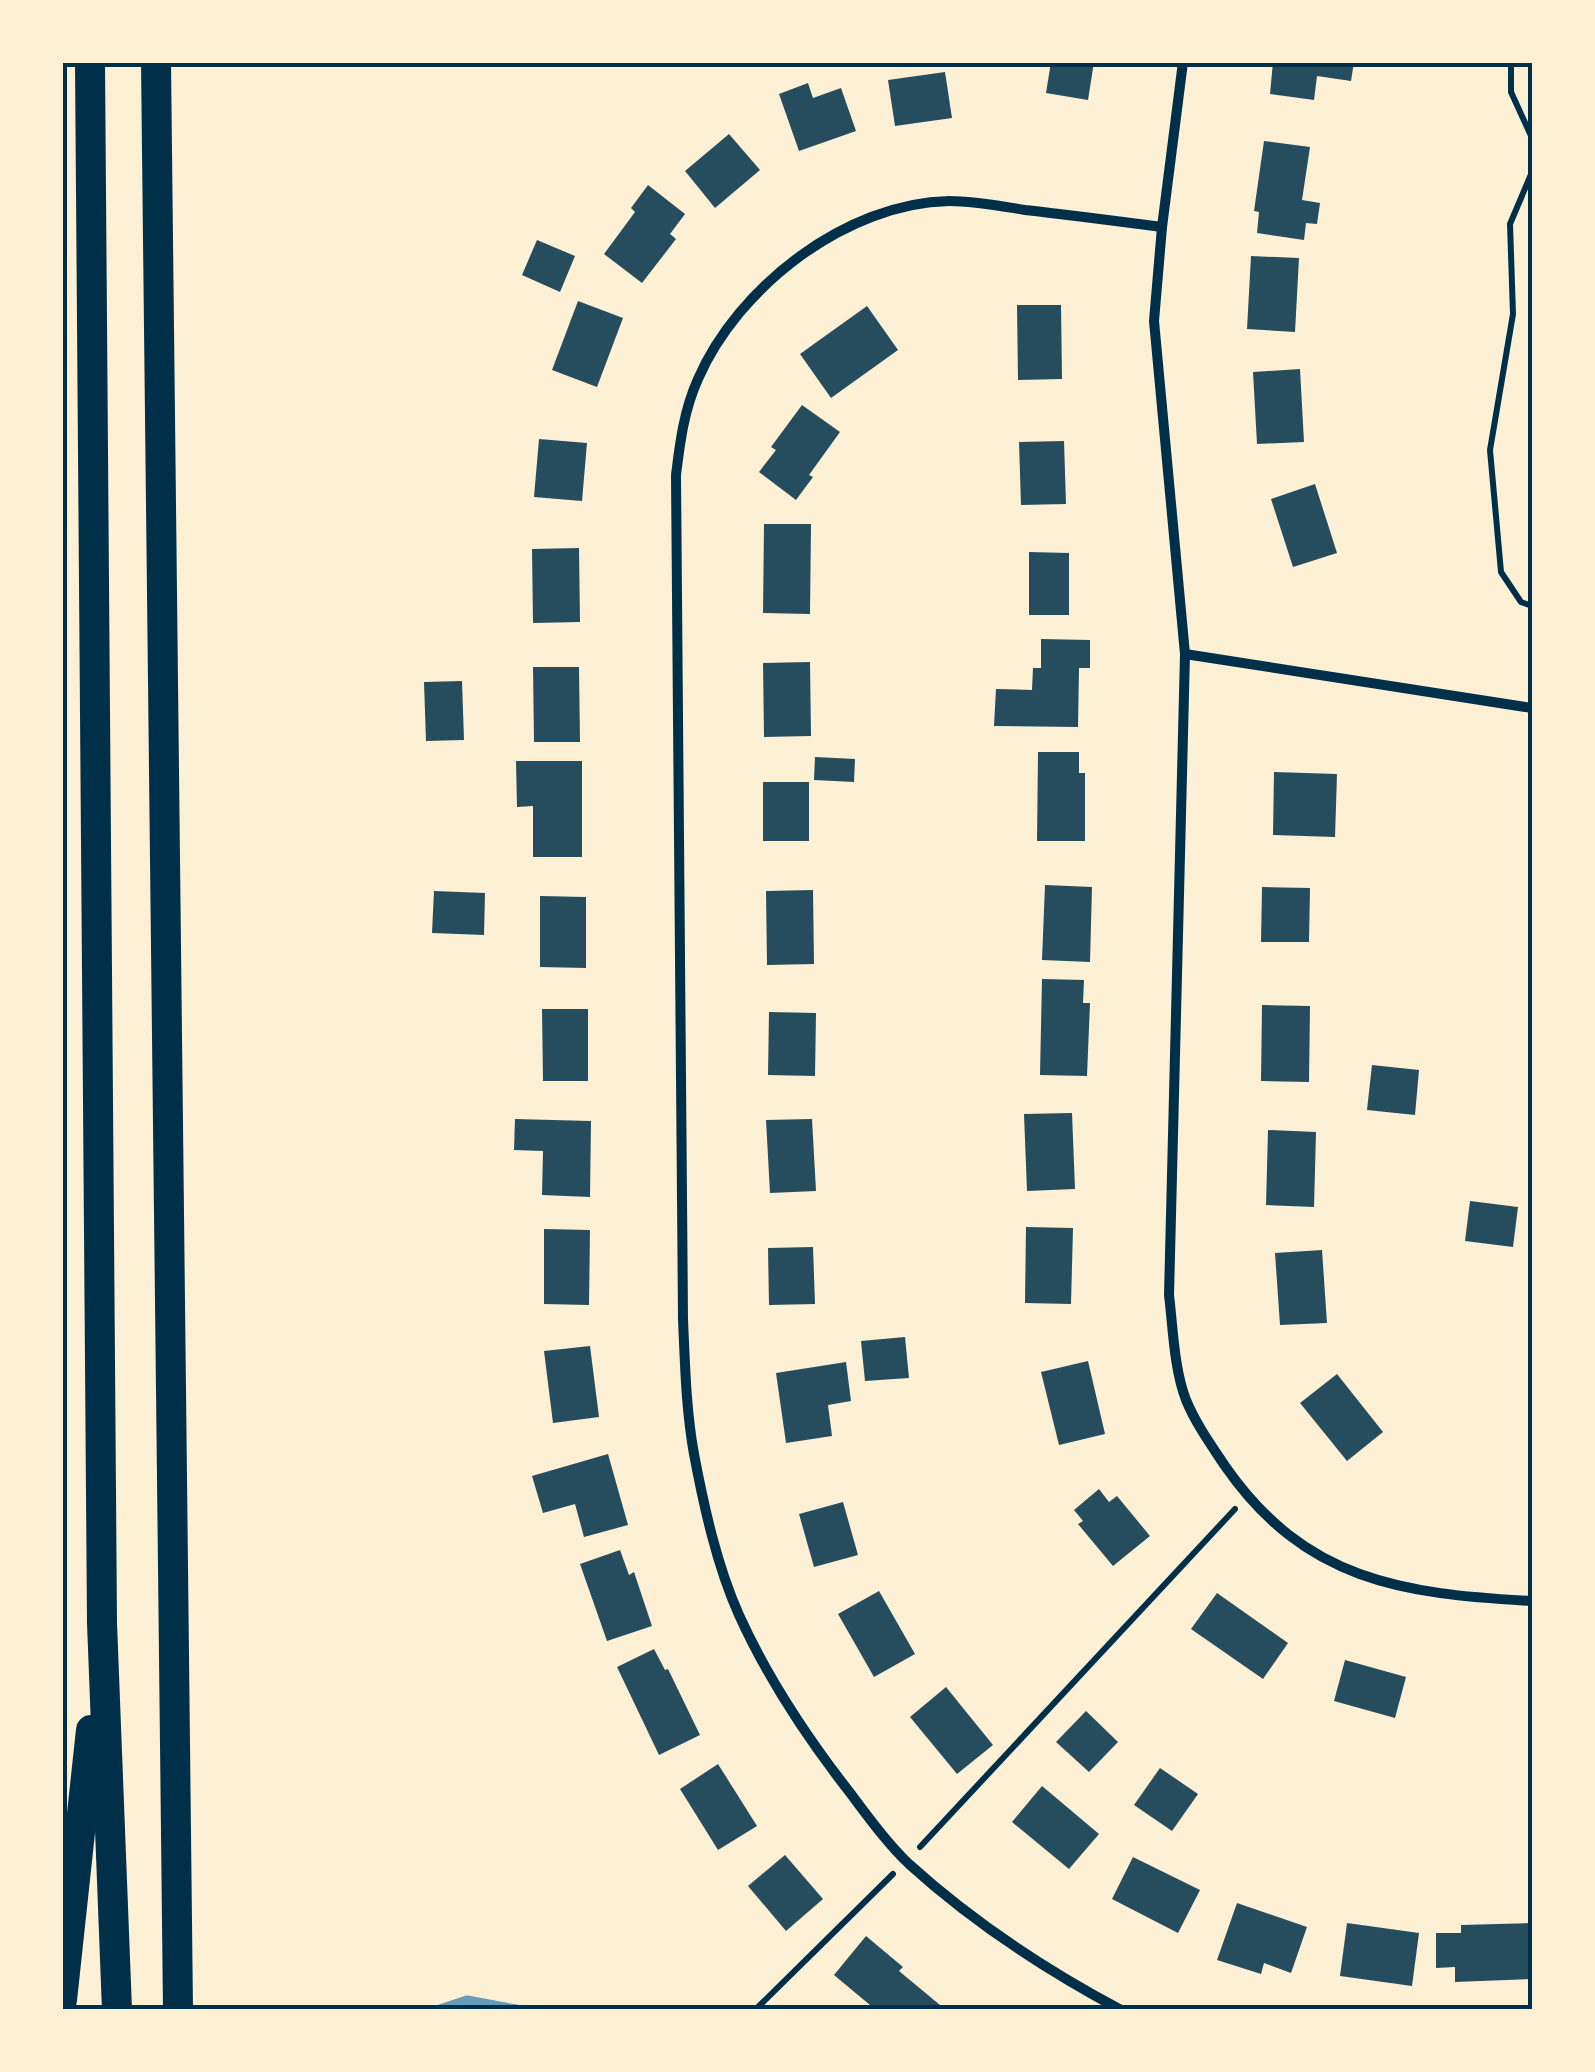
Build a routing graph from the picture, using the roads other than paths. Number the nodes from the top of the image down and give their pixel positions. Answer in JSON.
{"nodes":[{"id":1,"x":90,"y":62,"type":"edge"},
{"id":2,"x":156,"y":62,"type":"edge"},
{"id":3,"x":1184,"y":62,"type":"edge"},
{"id":4,"x":1162,"y":227,"type":"junction"},
{"id":5,"x":1184,"y":654,"type":"junction"},
{"id":6,"x":1532,"y":708,"type":"edge"},
{"id":7,"x":1532,"y":1601,"type":"edge"},
{"id":8,"x":102,"y":1623,"type":"junction"},
{"id":9,"x":62,"y":2000,"type":"edge"},
{"id":10,"x":118,"y":2010,"type":"edge"},
{"id":11,"x":178,"y":2010,"type":"edge"},
{"id":12,"x":1121,"y":2010,"type":"edge"}],
"edges":[{"from":1,"to":8,"type":"highway"},
{"from":2,"to":11,"type":"highway"},
{"from":3,"to":4,"type":"street"},
{"from":4,"to":5,"type":"street"},
{"from":4,"to":12,"type":"street"},
{"from":5,"to":6,"type":"street"},
{"from":5,"to":7,"type":"street"},
{"from":8,"to":9,"type":"highway"},
{"from":8,"to":10,"type":"highway"}]}
